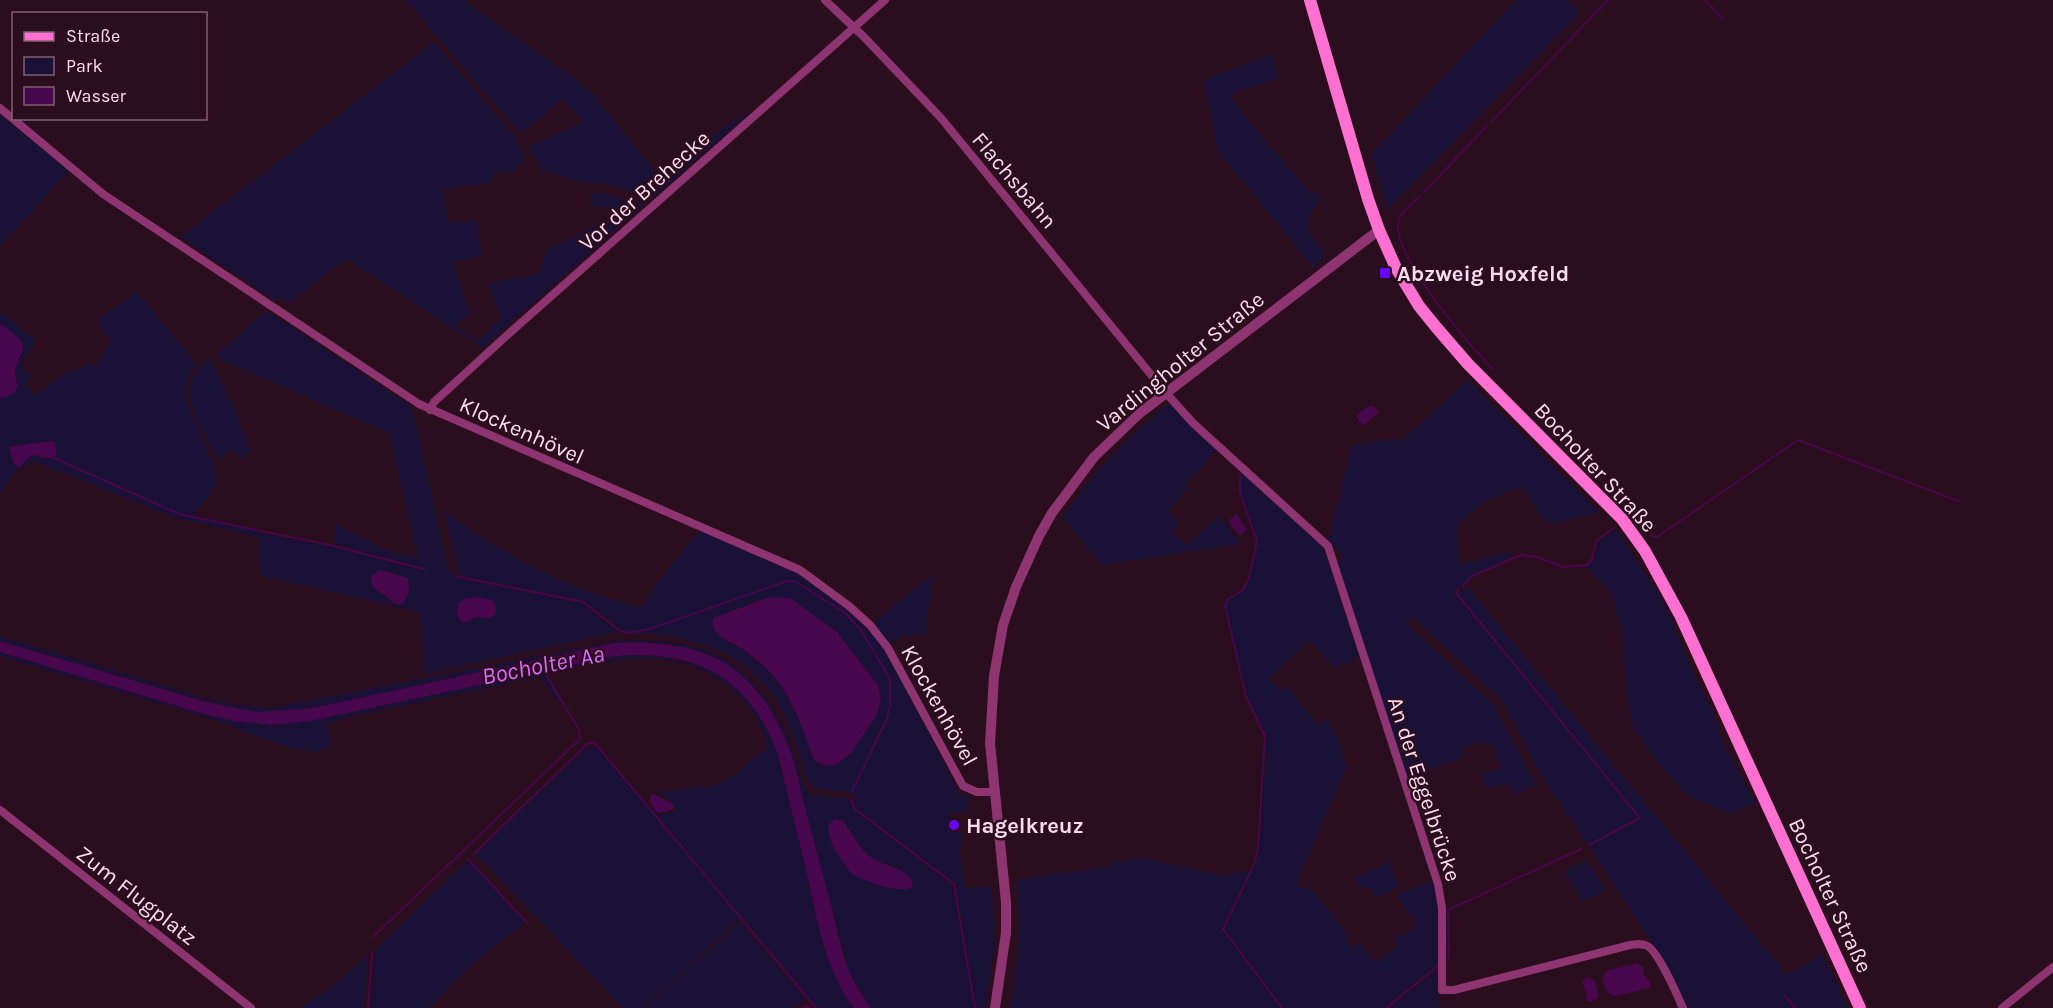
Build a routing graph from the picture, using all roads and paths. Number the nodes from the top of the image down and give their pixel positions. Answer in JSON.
{"nodes":[{"id":1,"x":825,"y":0,"type":"edge"},
{"id":2,"x":885,"y":0,"type":"edge"},
{"id":3,"x":1310,"y":0,"type":"edge"},
{"id":4,"x":854,"y":27,"type":"junction"},
{"id":5,"x":0,"y":108,"type":"edge"},
{"id":6,"x":12,"y":118,"type":"edge"},
{"id":7,"x":14,"y":120,"type":"edge"},
{"id":8,"x":1379,"y":230,"type":"junction"},
{"id":9,"x":1166,"y":393,"type":"junction"},
{"id":10,"x":430,"y":410,"type":"junction"},
{"id":11,"x":994,"y":792,"type":"junction"},
{"id":12,"x":0,"y":810,"type":"edge"},
{"id":13,"x":2053,"y":967,"type":"edge"},
{"id":14,"x":251,"y":1008,"type":"edge"},
{"id":15,"x":995,"y":1008,"type":"edge"},
{"id":16,"x":1683,"y":1008,"type":"edge"},
{"id":17,"x":1860,"y":1008,"type":"edge"},
{"id":18,"x":2001,"y":1008,"type":"edge"}],
"edges":[{"from":1,"to":4,"type":"street","name":"Flachsbahn"},
{"from":2,"to":4,"type":"street","name":"Vor der Brehecke"},
{"from":3,"to":8,"type":"main road","name":"Bocholter Straße"},
{"from":4,"to":9,"type":"street","name":"Flachsbahn"},
{"from":4,"to":10,"type":"street","name":"Vor der Brehecke"},
{"from":5,"to":6,"type":"street","name":"Klockenhövel"},
{"from":7,"to":10,"type":"street","name":"Klockenhövel"},
{"from":8,"to":9,"type":"street","name":"Vardingholter Straße"},
{"from":8,"to":17,"type":"main road","name":"Bocholter Straße"},
{"from":9,"to":11,"type":"street","name":"Vardingholter Straße"},
{"from":9,"to":16,"type":"street","name":"An der Eggelbrücke"},
{"from":10,"to":11,"type":"street","name":"Klockenhövel"},
{"from":11,"to":15,"type":"street","name":"Vardingholter Straße"},
{"from":12,"to":14,"type":"street","name":"Zum Flugplatz"},
{"from":13,"to":18,"type":"street"}]}
